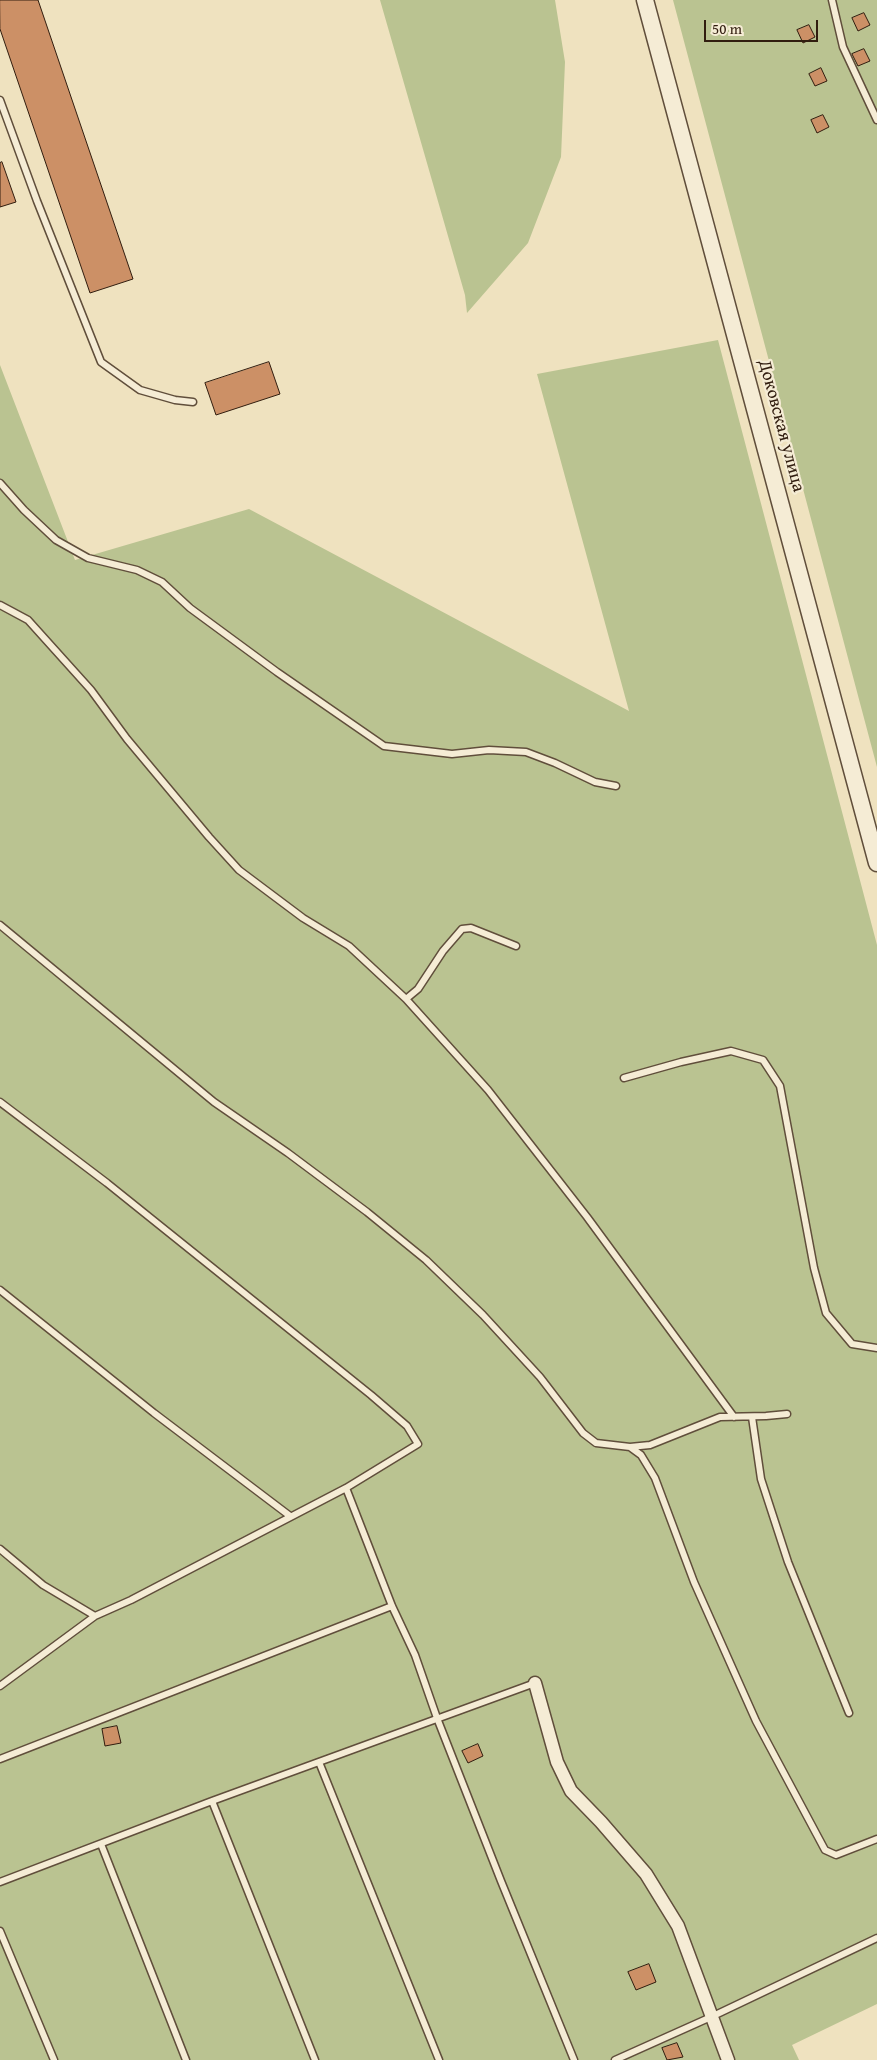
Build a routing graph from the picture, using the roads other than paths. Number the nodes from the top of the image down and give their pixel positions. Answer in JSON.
{"nodes":[{"id":1,"x":645,"y":0,"type":"edge"},
{"id":2,"x":832,"y":0,"type":"edge"},
{"id":3,"x":0,"y":100,"type":"edge"},
{"id":4,"x":877,"y":120,"type":"edge"},
{"id":5,"x":193,"y":402,"type":"dead end"},
{"id":6,"x":0,"y":482,"type":"edge"},
{"id":7,"x":0,"y":605,"type":"edge"},
{"id":8,"x":616,"y":786,"type":"dead end"},
{"id":9,"x":877,"y":863,"type":"edge"},
{"id":10,"x":0,"y":925,"type":"edge"},
{"id":11,"x":516,"y":946,"type":"dead end"},
{"id":12,"x":406,"y":999,"type":"junction"},
{"id":13,"x":624,"y":1078,"type":"dead end"},
{"id":14,"x":0,"y":1102,"type":"edge"},
{"id":15,"x":0,"y":1290,"type":"edge"},
{"id":16,"x":877,"y":1348,"type":"edge"},
{"id":17,"x":787,"y":1414,"type":"dead end"},
{"id":18,"x":734,"y":1417,"type":"junction"},
{"id":19,"x":752,"y":1417,"type":"junction"},
{"id":20,"x":630,"y":1447,"type":"junction"},
{"id":21,"x":346,"y":1488,"type":"junction"},
{"id":22,"x":290,"y":1516,"type":"junction"},
{"id":23,"x":0,"y":1549,"type":"edge"},
{"id":24,"x":392,"y":1606,"type":"junction"},
{"id":25,"x":95,"y":1616,"type":"junction"},
{"id":26,"x":535,"y":1684,"type":"joint"},
{"id":27,"x":0,"y":1686,"type":"edge"},
{"id":28,"x":848,"y":1713,"type":"dead end"},
{"id":29,"x":437,"y":1718,"type":"junction"},
{"id":30,"x":0,"y":1759,"type":"edge"},
{"id":31,"x":319,"y":1762,"type":"junction"},
{"id":32,"x":212,"y":1801,"type":"junction"},
{"id":33,"x":877,"y":1840,"type":"edge"},
{"id":34,"x":101,"y":1844,"type":"junction"},
{"id":35,"x":0,"y":1882,"type":"edge"},
{"id":36,"x":0,"y":1932,"type":"edge"},
{"id":37,"x":877,"y":1938,"type":"edge"},
{"id":38,"x":711,"y":2017,"type":"junction"},
{"id":39,"x":54,"y":2060,"type":"edge"},
{"id":40,"x":186,"y":2060,"type":"edge"},
{"id":41,"x":315,"y":2060,"type":"edge"},
{"id":42,"x":439,"y":2060,"type":"edge"},
{"id":43,"x":574,"y":2060,"type":"edge"},
{"id":44,"x":615,"y":2060,"type":"edge"},
{"id":45,"x":728,"y":2060,"type":"edge"}],
"edges":[{"from":1,"to":9,"type":"street","name":"Доковская улица"},
{"from":2,"to":4,"type":"lane"},
{"from":3,"to":5,"type":"lane"},
{"from":6,"to":8,"type":"lane"},
{"from":7,"to":12,"type":"lane"},
{"from":10,"to":20,"type":"lane"},
{"from":11,"to":12,"type":"lane"},
{"from":12,"to":18,"type":"lane"},
{"from":13,"to":16,"type":"lane"},
{"from":14,"to":21,"type":"lane"},
{"from":15,"to":22,"type":"lane"},
{"from":17,"to":19,"type":"lane"},
{"from":18,"to":19,"type":"lane"},
{"from":18,"to":20,"type":"lane"},
{"from":19,"to":28,"type":"lane"},
{"from":20,"to":33,"type":"lane"},
{"from":21,"to":22,"type":"lane"},
{"from":21,"to":24,"type":"lane"},
{"from":22,"to":25,"type":"lane"},
{"from":23,"to":25,"type":"lane"},
{"from":24,"to":29,"type":"lane"},
{"from":24,"to":30,"type":"lane"},
{"from":25,"to":27,"type":"lane"},
{"from":26,"to":29,"type":"lane"},
{"from":26,"to":38,"type":"street"},
{"from":29,"to":31,"type":"lane"},
{"from":29,"to":43,"type":"lane"},
{"from":31,"to":32,"type":"lane"},
{"from":31,"to":42,"type":"lane"},
{"from":32,"to":34,"type":"lane"},
{"from":32,"to":41,"type":"lane"},
{"from":34,"to":35,"type":"lane"},
{"from":34,"to":40,"type":"lane"},
{"from":36,"to":39,"type":"lane"},
{"from":37,"to":38,"type":"lane"},
{"from":38,"to":44,"type":"lane"},
{"from":38,"to":45,"type":"street"}]}
